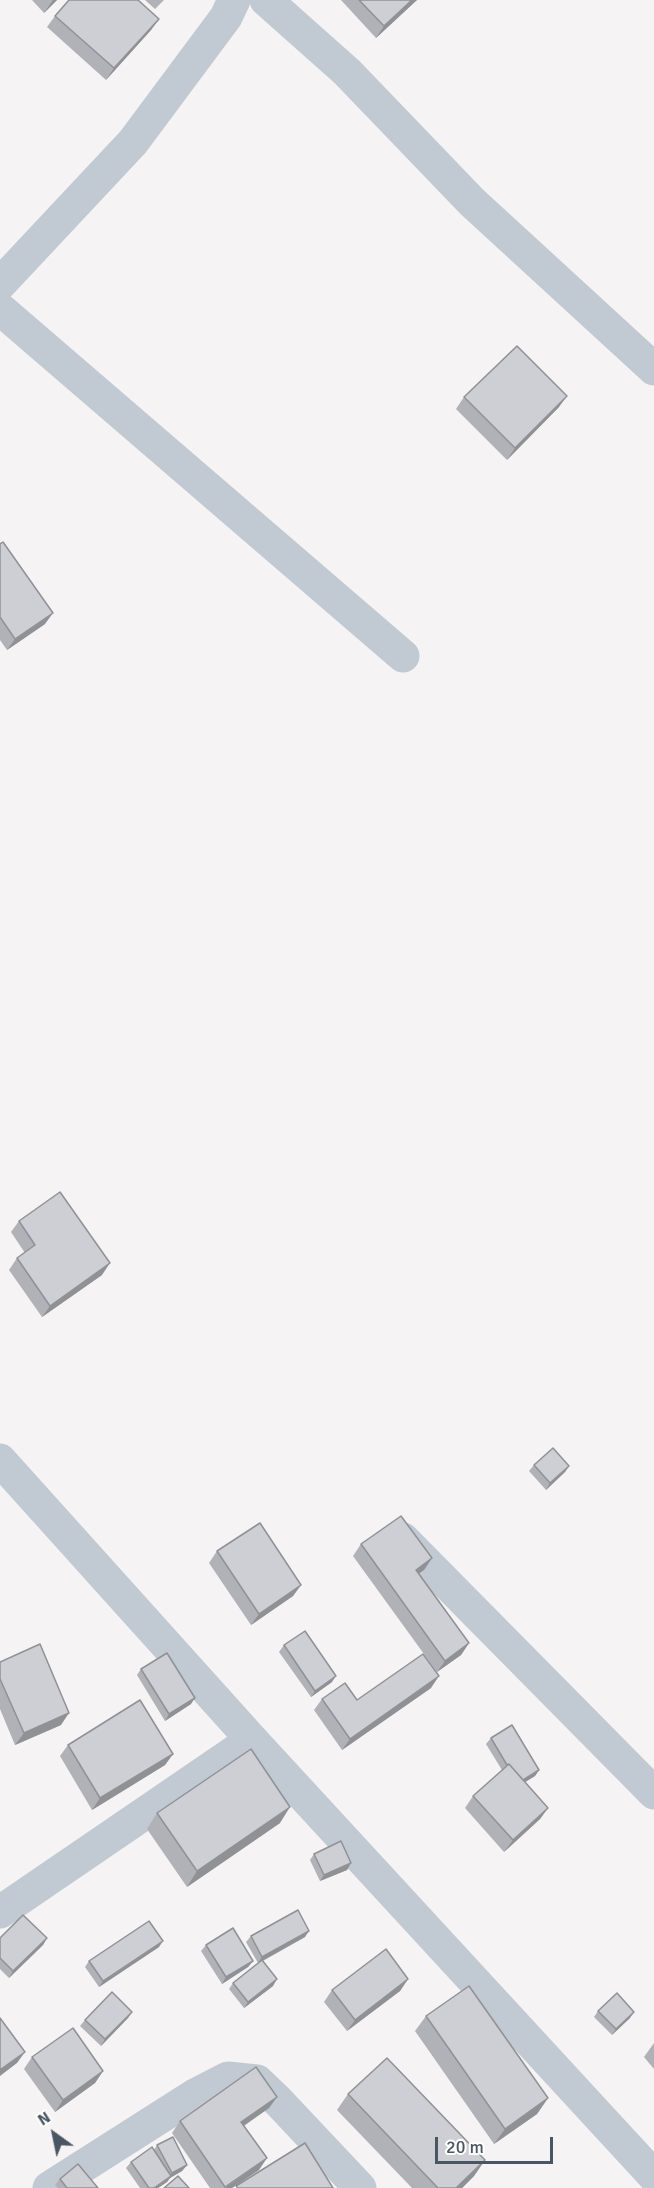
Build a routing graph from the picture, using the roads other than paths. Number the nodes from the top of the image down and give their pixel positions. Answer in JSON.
{"nodes":[{"id":1,"x":234,"y":0,"type":"edge"},
{"id":2,"x":266,"y":0,"type":"edge"},
{"id":3,"x":0,"y":284,"type":"edge"},
{"id":4,"x":0,"y":309,"type":"edge"},
{"id":5,"x":654,"y":369,"type":"edge"},
{"id":6,"x":403,"y":656,"type":"dead end"},
{"id":7,"x":0,"y":1460,"type":"edge"},
{"id":8,"x":403,"y":1539,"type":"edge"},
{"id":9,"x":252,"y":1740,"type":"junction"},
{"id":10,"x":654,"y":1793,"type":"edge"},
{"id":11,"x":0,"y":1912,"type":"edge"},
{"id":12,"x":654,"y":2176,"type":"edge"},
{"id":13,"x":49,"y":2188,"type":"edge"},
{"id":14,"x":360,"y":2188,"type":"edge"}],
"edges":[{"from":1,"to":3,"type":"street"},
{"from":2,"to":5,"type":"street"},
{"from":4,"to":6,"type":"street"},
{"from":7,"to":9,"type":"street"},
{"from":8,"to":10,"type":"street"},
{"from":9,"to":11,"type":"street"},
{"from":9,"to":12,"type":"street"},
{"from":13,"to":14,"type":"street"}]}
